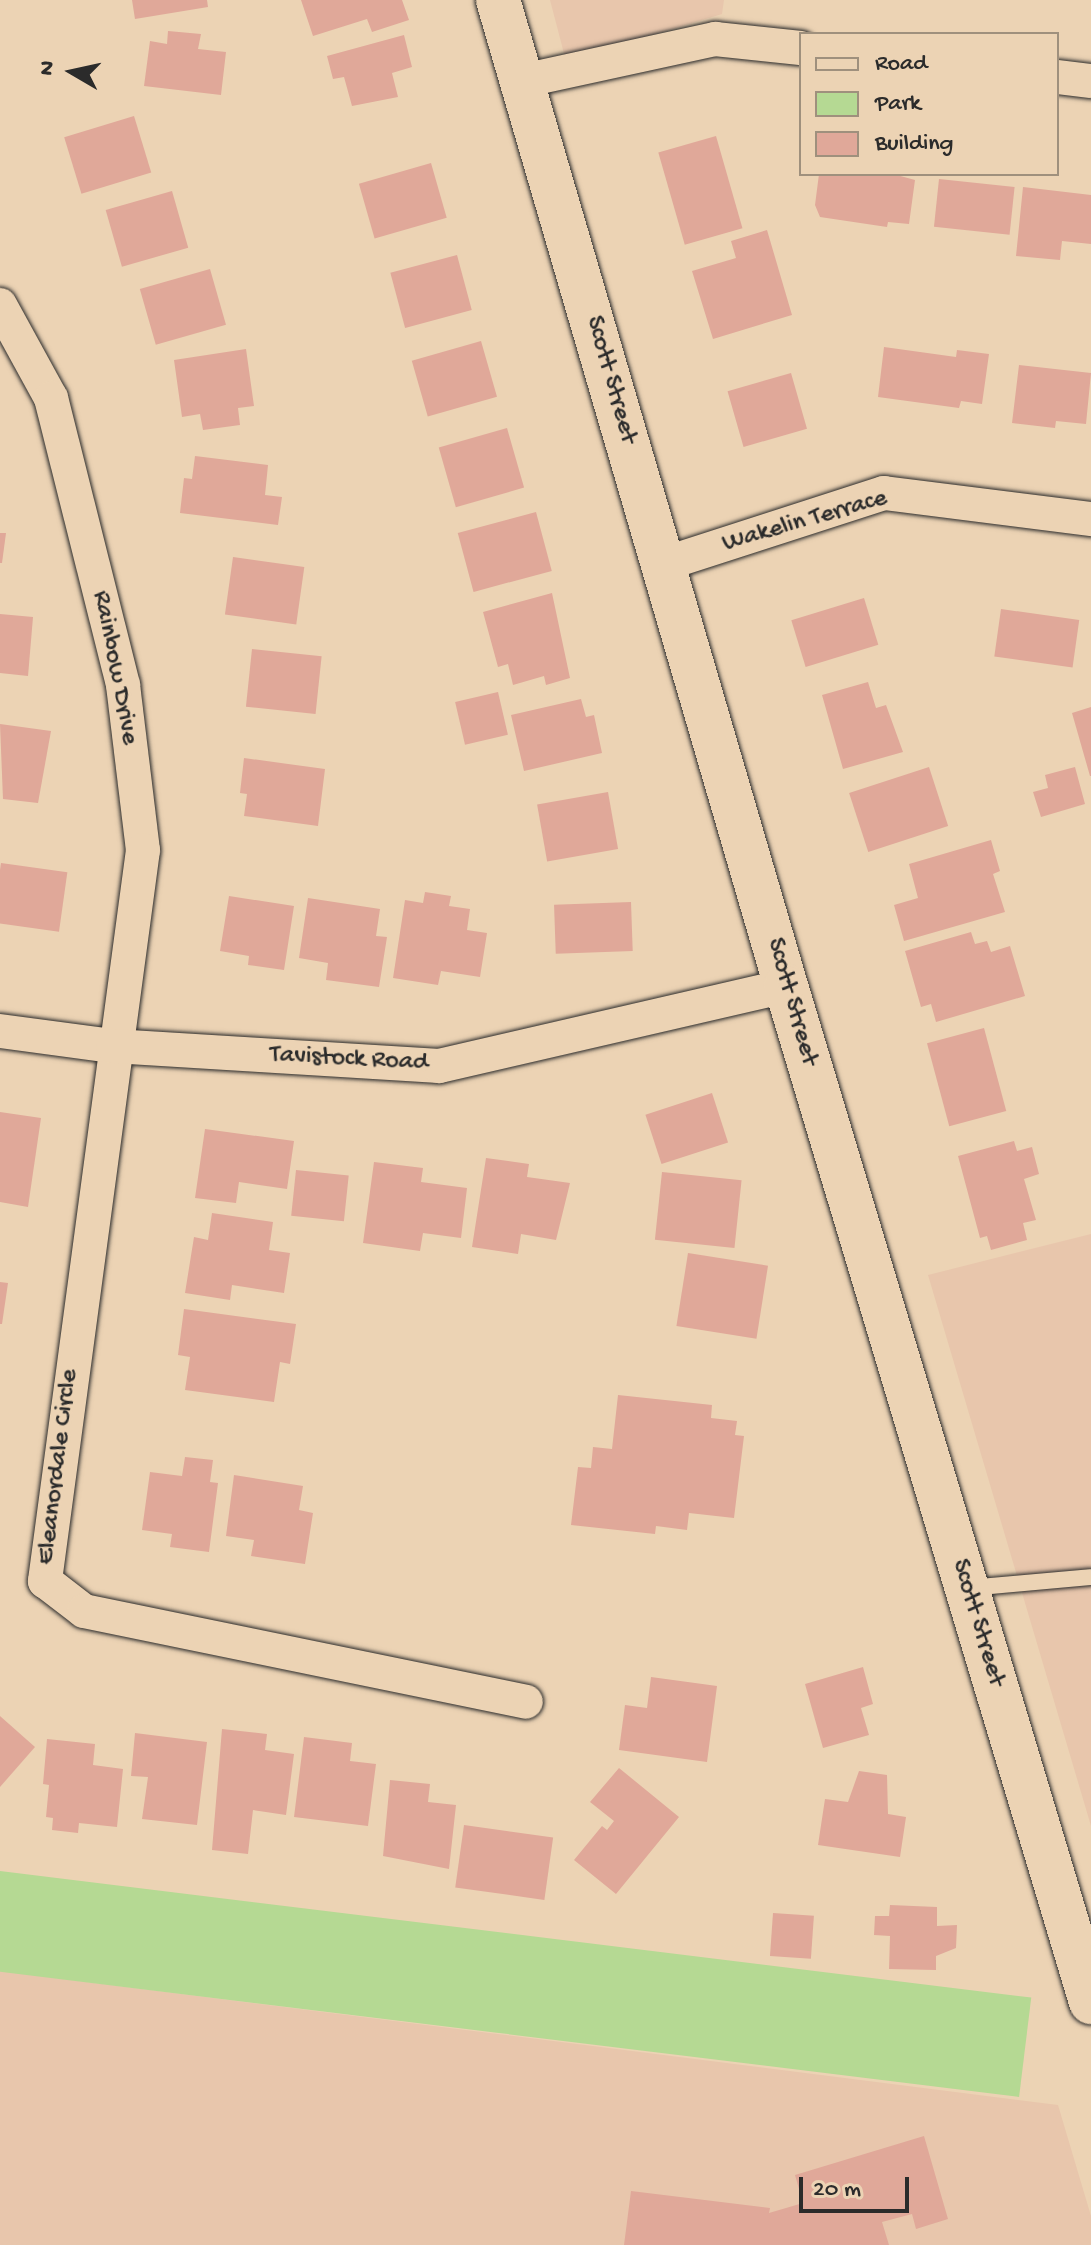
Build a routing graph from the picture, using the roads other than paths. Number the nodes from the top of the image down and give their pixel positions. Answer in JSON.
{"nodes":[{"id":1,"x":498,"y":0,"type":"edge"},
{"id":2,"x":799,"y":48,"type":"edge"},
{"id":3,"x":1059,"y":77,"type":"edge"},
{"id":4,"x":522,"y":81,"type":"junction"},
{"id":5,"x":1091,"y":81,"type":"edge"},
{"id":6,"x":0,"y":305,"type":"edge"},
{"id":7,"x":1091,"y":519,"type":"edge"},
{"id":8,"x":664,"y":564,"type":"junction"},
{"id":9,"x":786,"y":986,"type":"junction"},
{"id":10,"x":0,"y":1031,"type":"edge"},
{"id":11,"x":113,"y":1046,"type":"junction"},
{"id":12,"x":1091,"y":1577,"type":"edge"},
{"id":13,"x":966,"y":1588,"type":"junction"},
{"id":14,"x":526,"y":1702,"type":"dead end"},
{"id":15,"x":1081,"y":1934,"type":"edge"},
{"id":16,"x":1091,"y":2002,"type":"edge"}],
"edges":[{"from":1,"to":4,"type":"main road","name":"Scott Street"},
{"from":2,"to":4,"type":"street"},
{"from":3,"to":5,"type":"street"},
{"from":4,"to":8,"type":"main road","name":"Scott Street"},
{"from":6,"to":11,"type":"street","name":"Rainbow Drive"},
{"from":7,"to":8,"type":"street","name":"Wakelin Terrace"},
{"from":8,"to":9,"type":"main road","name":"Scott Street"},
{"from":9,"to":11,"type":"street","name":"Tavistock Road"},
{"from":9,"to":13,"type":"main road","name":"Scott Street"},
{"from":10,"to":11,"type":"street","name":"Tavistock Road"},
{"from":11,"to":14,"type":"street","name":"Eleanordale Circle"},
{"from":12,"to":13,"type":"lane"},
{"from":13,"to":15,"type":"main road","name":"Scott Street"},
{"from":15,"to":16,"type":"main road","name":"Scott Street"}]}
